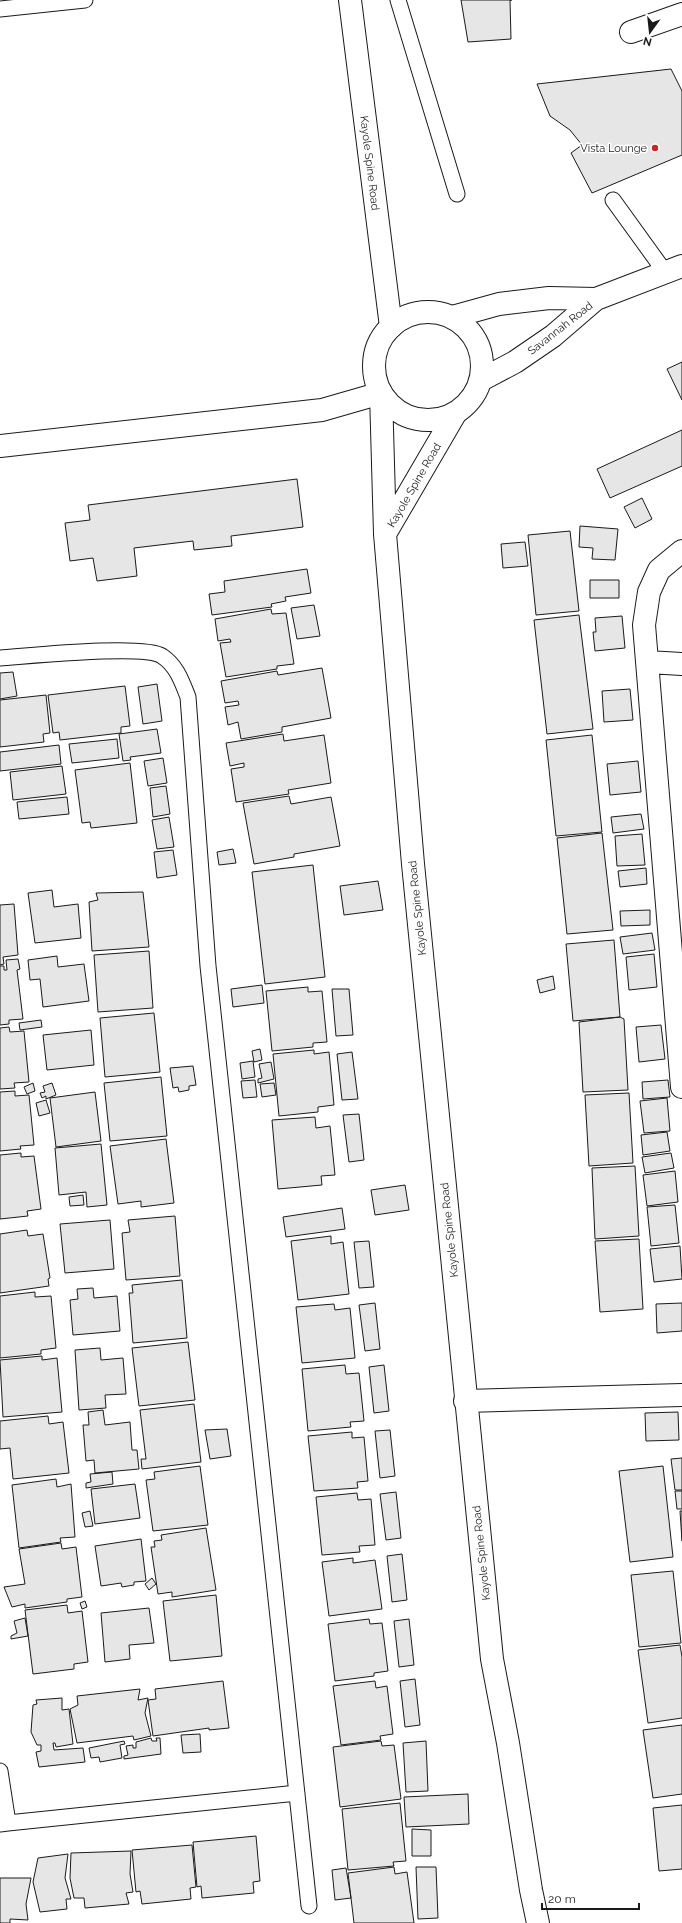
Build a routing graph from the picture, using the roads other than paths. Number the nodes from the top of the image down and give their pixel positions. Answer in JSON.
{"nodes":[{"id":1,"x":85,"y":0,"type":"edge"},
{"id":2,"x":350,"y":0,"type":"edge"},
{"id":3,"x":398,"y":0,"type":"edge"},
{"id":4,"x":0,"y":9,"type":"edge"},
{"id":5,"x":682,"y":14,"type":"edge"},
{"id":6,"x":631,"y":32,"type":"dead end"},
{"id":7,"x":457,"y":194,"type":"dead end"},
{"id":8,"x":613,"y":200,"type":"dead end"},
{"id":9,"x":674,"y":269,"type":"edge"},
{"id":10,"x":596,"y":299,"type":"junction"},
{"id":11,"x":452,"y":317,"type":"junction"},
{"id":12,"x":391,"y":326,"type":"junction"},
{"id":13,"x":481,"y":380,"type":"junction"},
{"id":14,"x":380,"y":393,"type":"junction"},
{"id":15,"x":455,"y":414,"type":"junction"},
{"id":16,"x":0,"y":446,"type":"edge"},
{"id":17,"x":385,"y":534,"type":"junction"},
{"id":18,"x":682,"y":551,"type":"edge"},
{"id":19,"x":0,"y":658,"type":"edge"},
{"id":20,"x":648,"y":662,"type":"junction"},
{"id":21,"x":682,"y":664,"type":"edge"},
{"id":22,"x":676,"y":938,"type":"edge"},
{"id":23,"x":682,"y":1087,"type":"edge"},
{"id":24,"x":682,"y":1396,"type":"edge"},
{"id":25,"x":465,"y":1401,"type":"junction"},
{"id":26,"x":0,"y":1772,"type":"edge"},
{"id":27,"x":297,"y":1793,"type":"junction"},
{"id":28,"x":4,"y":1824,"type":"edge"},
{"id":29,"x":309,"y":1906,"type":"dead end"},
{"id":30,"x":538,"y":1923,"type":"edge"}],
"edges":[{"from":1,"to":4,"type":"lane"},
{"from":2,"to":12,"type":"main road","name":"Kayole Spine Road"},
{"from":3,"to":7,"type":"lane"},
{"from":5,"to":6,"type":"main road"},
{"from":8,"to":9,"type":"lane"},
{"from":9,"to":10,"type":"main road","name":"Savannah Road"},
{"from":10,"to":11,"type":"main road","name":"Savannah Road"},
{"from":10,"to":13,"type":"main road","name":"Savannah Road"},
{"from":11,"to":12,"type":"main road"},
{"from":11,"to":13,"type":"main road"},
{"from":12,"to":14,"type":"main road"},
{"from":13,"to":15,"type":"main road"},
{"from":14,"to":15,"type":"main road"},
{"from":14,"to":16,"type":"main road"},
{"from":14,"to":17,"type":"main road","name":"Kayole Spine Road"},
{"from":15,"to":17,"type":"main road","name":"Kayole Spine Road"},
{"from":17,"to":25,"type":"main road","name":"Kayole Spine Road"},
{"from":18,"to":20,"type":"main road"},
{"from":19,"to":27,"type":"lane"},
{"from":20,"to":21,"type":"main road"},
{"from":20,"to":22,"type":"main road"},
{"from":22,"to":23,"type":"main road"},
{"from":24,"to":25,"type":"main road"},
{"from":25,"to":30,"type":"main road","name":"Kayole Spine Road"},
{"from":26,"to":28,"type":"lane"},
{"from":27,"to":28,"type":"lane"},
{"from":27,"to":29,"type":"lane"}]}
